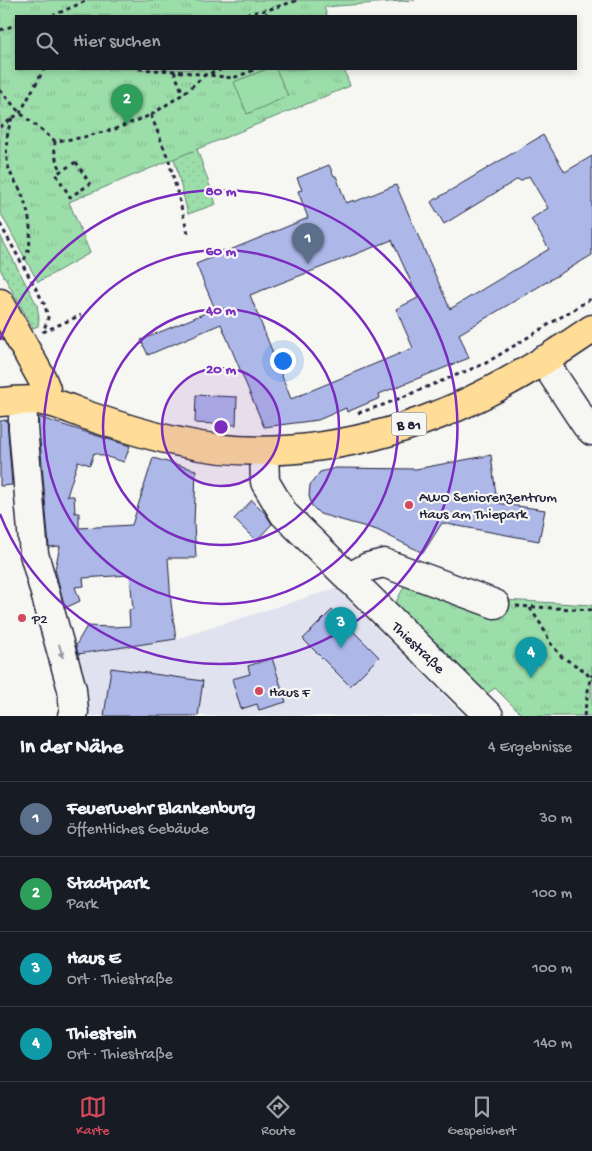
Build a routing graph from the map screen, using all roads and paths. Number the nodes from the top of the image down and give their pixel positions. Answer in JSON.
{"nodes":[{"id":1,"x":88,"y":0,"type":"edge"},
{"id":2,"x":299,"y":0,"type":"edge"},
{"id":3,"x":270,"y":9,"type":"junction"},
{"id":4,"x":246,"y":14,"type":"dead end"},
{"id":5,"x":55,"y":15,"type":"edge"},
{"id":6,"x":266,"y":15,"type":"edge"},
{"id":7,"x":15,"y":25,"type":"edge"},
{"id":8,"x":0,"y":30,"type":"edge"},
{"id":9,"x":43,"y":70,"type":"edge"},
{"id":10,"x":156,"y":70,"type":"edge"},
{"id":11,"x":220,"y":70,"type":"edge"},
{"id":12,"x":253,"y":70,"type":"edge"},
{"id":13,"x":174,"y":71,"type":"junction"},
{"id":14,"x":205,"y":75,"type":"junction"},
{"id":15,"x":0,"y":90,"type":"edge"},
{"id":16,"x":183,"y":94,"type":"junction"},
{"id":17,"x":20,"y":113,"type":"junction"},
{"id":18,"x":151,"y":116,"type":"junction"},
{"id":19,"x":12,"y":118,"type":"junction"},
{"id":20,"x":0,"y":127,"type":"edge"},
{"id":21,"x":55,"y":141,"type":"junction"},
{"id":22,"x":62,"y":170,"type":"junction"},
{"id":23,"x":0,"y":224,"type":"edge"},
{"id":24,"x":189,"y":238,"type":"dead end"},
{"id":25,"x":22,"y":263,"type":"junction"},
{"id":26,"x":592,"y":298,"type":"edge"},
{"id":27,"x":0,"y":302,"type":"edge"},
{"id":28,"x":81,"y":315,"type":"dead end"},
{"id":29,"x":592,"y":329,"type":"edge"},
{"id":30,"x":37,"y":337,"type":"junction"},
{"id":31,"x":543,"y":360,"type":"junction"},
{"id":32,"x":0,"y":402,"type":"edge"},
{"id":33,"x":46,"y":402,"type":"junction"},
{"id":34,"x":350,"y":416,"type":"dead end"},
{"id":35,"x":23,"y":418,"type":"dead end"},
{"id":36,"x":592,"y":431,"type":"edge"},
{"id":37,"x":264,"y":452,"type":"junction"},
{"id":38,"x":348,"y":578,"type":"junction"},
{"id":39,"x":495,"y":604,"type":"joint"},
{"id":40,"x":530,"y":608,"type":"junction"},
{"id":41,"x":592,"y":610,"type":"edge"},
{"id":42,"x":591,"y":678,"type":"edge"},
{"id":43,"x":473,"y":711,"type":"edge"},
{"id":44,"x":72,"y":716,"type":"edge"},
{"id":45,"x":584,"y":716,"type":"edge"}],
"edges":[{"from":1,"to":5,"type":"path"},
{"from":2,"to":3,"type":"path"},
{"from":3,"to":4,"type":"path"},
{"from":3,"to":6,"type":"path"},
{"from":7,"to":8,"type":"path"},
{"from":9,"to":17,"type":"path"},
{"from":10,"to":13,"type":"path"},
{"from":11,"to":14,"type":"path"},
{"from":12,"to":14,"type":"path"},
{"from":13,"to":14,"type":"path"},
{"from":13,"to":16,"type":"path"},
{"from":14,"to":16,"type":"path"},
{"from":15,"to":17,"type":"path"},
{"from":16,"to":18,"type":"path"},
{"from":17,"to":19,"type":"path"},
{"from":17,"to":21,"type":"path"},
{"from":18,"to":21,"type":"path"},
{"from":18,"to":24,"type":"path"},
{"from":19,"to":20,"type":"path"},
{"from":19,"to":25,"type":"path"},
{"from":21,"to":22,"type":"path"},
{"from":22,"to":22,"type":"path"},
{"from":23,"to":25,"type":"path"},
{"from":25,"to":30,"type":"path"},
{"from":26,"to":34,"type":"path"},
{"from":27,"to":30,"type":"main road"},
{"from":28,"to":30,"type":"path"},
{"from":29,"to":31,"type":"main road","number":"B 81"},
{"from":30,"to":33,"type":"main road"},
{"from":31,"to":36,"type":"street"},
{"from":31,"to":37,"type":"main road","number":"B 81"},
{"from":32,"to":33,"type":"main road"},
{"from":33,"to":37,"type":"main road","number":"B 81"},
{"from":35,"to":44,"type":"street","one_way":true},
{"from":37,"to":38,"type":"street","name":"Thiestraße"},
{"from":38,"to":39,"type":"street"},
{"from":38,"to":43,"type":"street","name":"Thiestraße"},
{"from":39,"to":40,"type":"path"},
{"from":40,"to":41,"type":"path"},
{"from":40,"to":42,"type":"path"},
{"from":42,"to":45,"type":"path"}]}
